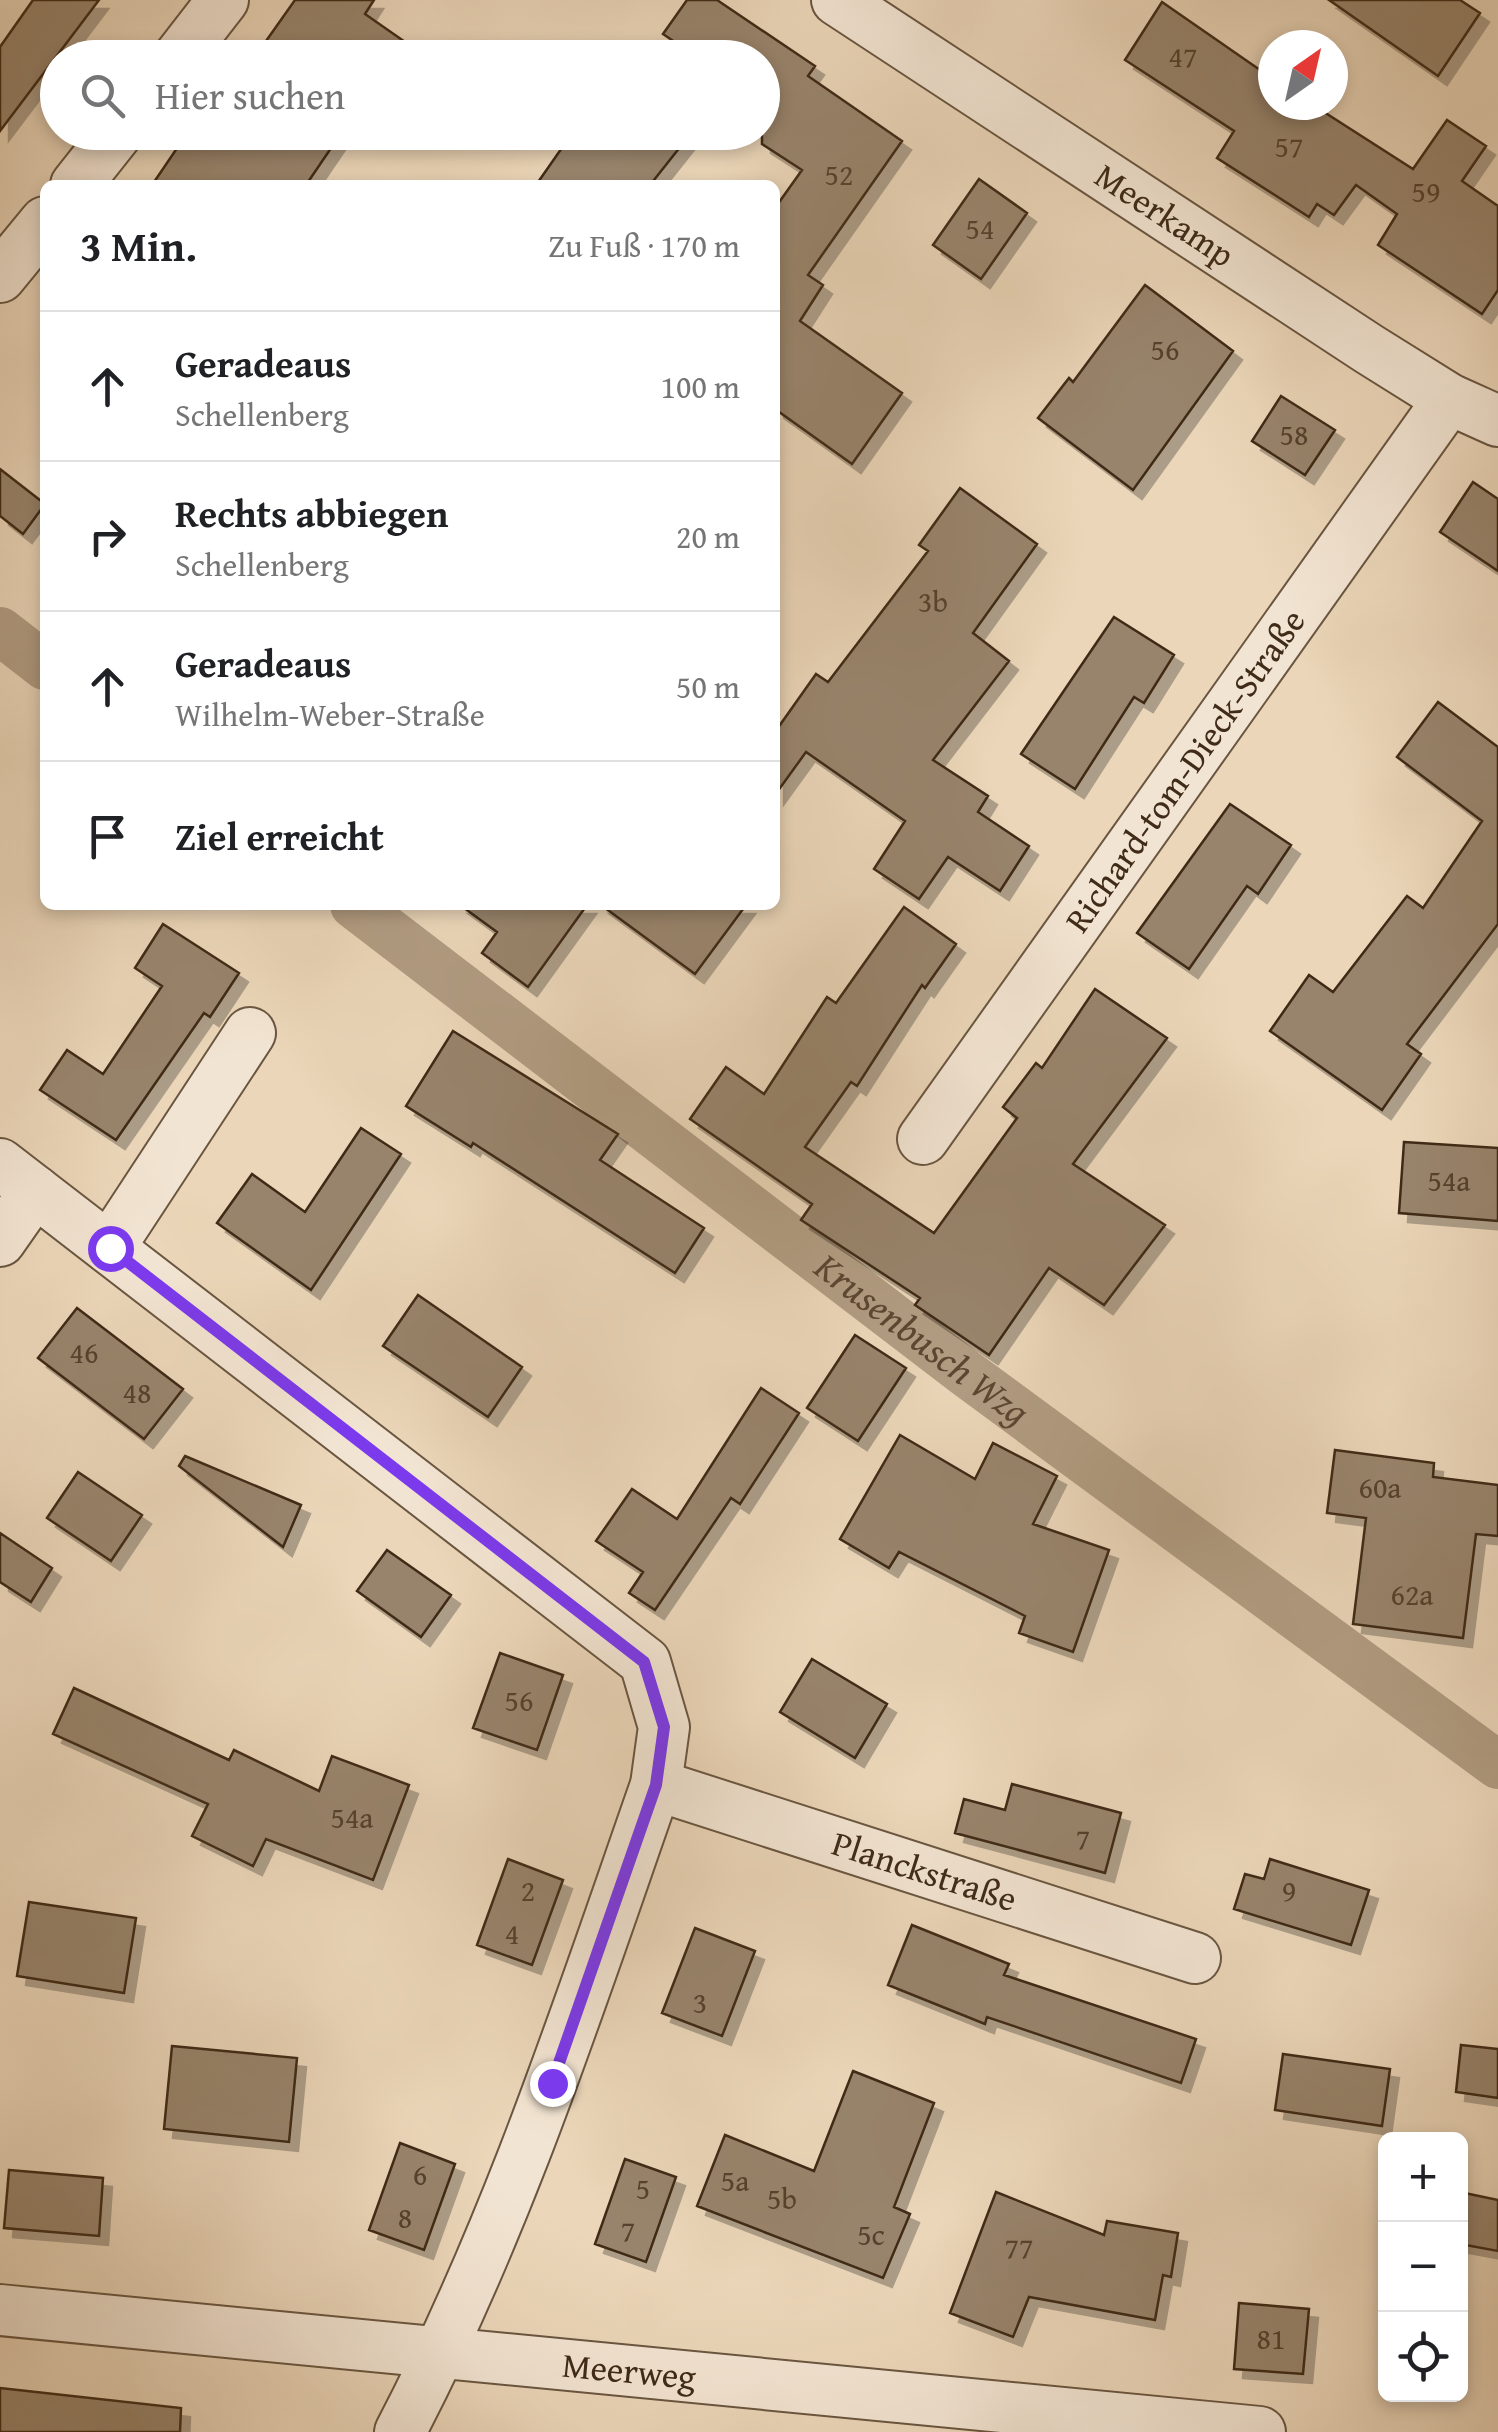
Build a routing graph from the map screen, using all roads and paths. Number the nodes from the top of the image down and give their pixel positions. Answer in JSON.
{"nodes":[{"id":1,"x":223,"y":0,"type":"edge"},
{"id":2,"x":837,"y":0,"type":"edge"},
{"id":3,"x":192,"y":40,"type":"edge"},
{"id":4,"x":104,"y":150,"type":"edge"},
{"id":5,"x":80,"y":180,"type":"edge"},
{"id":6,"x":40,"y":228,"type":"edge"},
{"id":7,"x":0,"y":277,"type":"edge"},
{"id":8,"x":1450,"y":400,"type":"junction"},
{"id":9,"x":1498,"y":420,"type":"edge"},
{"id":10,"x":250,"y":1033,"type":"dead end"},
{"id":11,"x":922,"y":1140,"type":"dead end"},
{"id":12,"x":18,"y":1177,"type":"edge"},
{"id":13,"x":0,"y":1242,"type":"edge"},
{"id":14,"x":110,"y":1248,"type":"junction"},
{"id":15,"x":656,"y":1785,"type":"junction"},
{"id":16,"x":1195,"y":1958,"type":"dead end"},
{"id":17,"x":0,"y":2310,"type":"edge"},
{"id":18,"x":441,"y":2354,"type":"junction"},
{"id":19,"x":400,"y":2432,"type":"edge"},
{"id":20,"x":1260,"y":2432,"type":"edge"}],
"edges":[{"from":1,"to":3,"type":"street"},
{"from":2,"to":8,"type":"street","name":"Meerkamp"},
{"from":4,"to":5,"type":"street"},
{"from":6,"to":7,"type":"street"},
{"from":8,"to":9,"type":"street","name":"Meerkamp"},
{"from":8,"to":11,"type":"street","name":"Richard-tom-Dieck-Straße"},
{"from":10,"to":14,"type":"street"},
{"from":12,"to":13,"type":"street"},
{"from":12,"to":14,"type":"street"},
{"from":14,"to":15,"type":"street"},
{"from":15,"to":16,"type":"street","name":"Planckstraße"},
{"from":15,"to":18,"type":"street"},
{"from":17,"to":18,"type":"street","name":"Meerweg"},
{"from":18,"to":19,"type":"street"},
{"from":18,"to":20,"type":"street","name":"Meerweg"}]}
